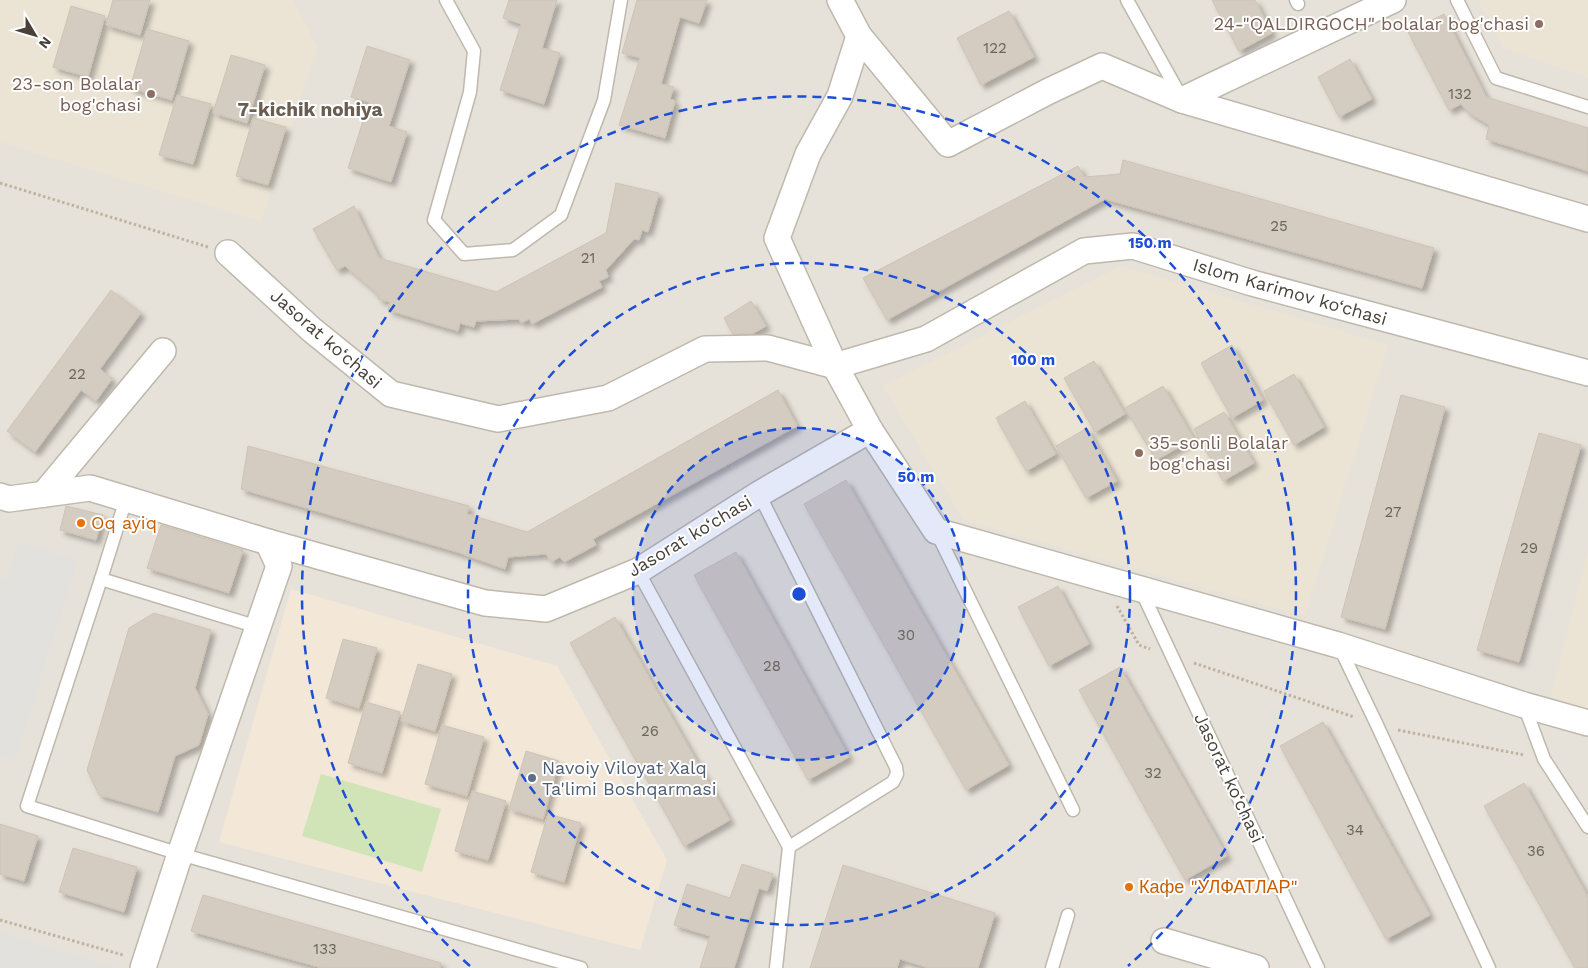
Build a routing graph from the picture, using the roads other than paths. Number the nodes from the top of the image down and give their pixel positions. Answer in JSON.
{"nodes":[{"id":1,"x":446,"y":0,"type":"edge"},
{"id":2,"x":621,"y":0,"type":"edge"},
{"id":3,"x":840,"y":0,"type":"edge"},
{"id":4,"x":1127,"y":0,"type":"edge"},
{"id":5,"x":1393,"y":0,"type":"edge"},
{"id":6,"x":1457,"y":0,"type":"edge"},
{"id":7,"x":859,"y":36,"type":"junction"},
{"id":8,"x":1182,"y":100,"type":"junction"},
{"id":9,"x":1588,"y":107,"type":"edge"},
{"id":10,"x":1588,"y":219,"type":"edge"},
{"id":11,"x":228,"y":253,"type":"road end"},
{"id":12,"x":163,"y":351,"type":"dead end"},
{"id":13,"x":835,"y":366,"type":"junction"},
{"id":14,"x":1588,"y":373,"type":"edge"},
{"id":15,"x":870,"y":430,"type":"junction"},
{"id":16,"x":44,"y":494,"type":"junction"},
{"id":17,"x":759,"y":494,"type":"junction"},
{"id":18,"x":0,"y":496,"type":"edge"},
{"id":19,"x":126,"y":499,"type":"junction"},
{"id":20,"x":936,"y":531,"type":"junction"},
{"id":21,"x":268,"y":542,"type":"junction"},
{"id":22,"x":638,"y":570,"type":"junction"},
{"id":23,"x":101,"y":579,"type":"junction"},
{"id":24,"x":1140,"y":588,"type":"junction"},
{"id":25,"x":258,"y":627,"type":"junction"},
{"id":26,"x":1338,"y":645,"type":"junction"},
{"id":27,"x":1524,"y":705,"type":"junction"},
{"id":28,"x":1588,"y":724,"type":"edge"},
{"id":29,"x":1073,"y":810,"type":"dead end"},
{"id":30,"x":1588,"y":826,"type":"edge"},
{"id":31,"x":789,"y":847,"type":"junction"},
{"id":32,"x":180,"y":854,"type":"junction"},
{"id":33,"x":1068,"y":915,"type":"dead end"},
{"id":34,"x":1164,"y":941,"type":"dead end"},
{"id":35,"x":144,"y":965,"type":"edge"},
{"id":36,"x":581,"y":968,"type":"edge"},
{"id":37,"x":776,"y":968,"type":"edge"},
{"id":38,"x":1052,"y":968,"type":"edge"},
{"id":39,"x":1256,"y":968,"type":"edge"},
{"id":40,"x":1318,"y":968,"type":"edge"},
{"id":41,"x":1488,"y":968,"type":"edge"}],
"edges":[{"from":1,"to":2,"type":"lane"},
{"from":3,"to":7,"type":"street"},
{"from":4,"to":8,"type":"lane"},
{"from":5,"to":8,"type":"street"},
{"from":6,"to":9,"type":"lane"},
{"from":7,"to":8,"type":"street"},
{"from":7,"to":13,"type":"street"},
{"from":8,"to":10,"type":"street"},
{"from":11,"to":13,"type":"street","name":"Jasorat ko‘chasi"},
{"from":12,"to":16,"type":"street"},
{"from":13,"to":14,"type":"street","name":"Islom Karimov ko‘chasi"},
{"from":13,"to":15,"type":"street"},
{"from":15,"to":17,"type":"street","name":"Jasorat ko‘chasi"},
{"from":15,"to":20,"type":"street"},
{"from":16,"to":18,"type":"street","name":"Jasorat ko‘chasi"},
{"from":16,"to":19,"type":"street","name":"Jasorat ko‘chasi"},
{"from":17,"to":22,"type":"street","name":"Jasorat ko‘chasi"},
{"from":17,"to":31,"type":"lane"},
{"from":19,"to":21,"type":"street","name":"Jasorat ko‘chasi"},
{"from":19,"to":23,"type":"lane"},
{"from":20,"to":24,"type":"street"},
{"from":20,"to":29,"type":"lane"},
{"from":21,"to":22,"type":"street","name":"Jasorat ko‘chasi"},
{"from":21,"to":25,"type":"street"},
{"from":22,"to":31,"type":"lane"},
{"from":23,"to":25,"type":"lane"},
{"from":23,"to":32,"type":"lane"},
{"from":24,"to":26,"type":"street"},
{"from":24,"to":40,"type":"lane","name":"Jasorat ko‘chasi"},
{"from":25,"to":32,"type":"street"},
{"from":26,"to":27,"type":"street"},
{"from":26,"to":41,"type":"lane"},
{"from":27,"to":28,"type":"street"},
{"from":27,"to":30,"type":"lane"},
{"from":31,"to":37,"type":"lane"},
{"from":32,"to":35,"type":"street"},
{"from":32,"to":36,"type":"lane"},
{"from":33,"to":38,"type":"lane"},
{"from":34,"to":39,"type":"street"}]}
